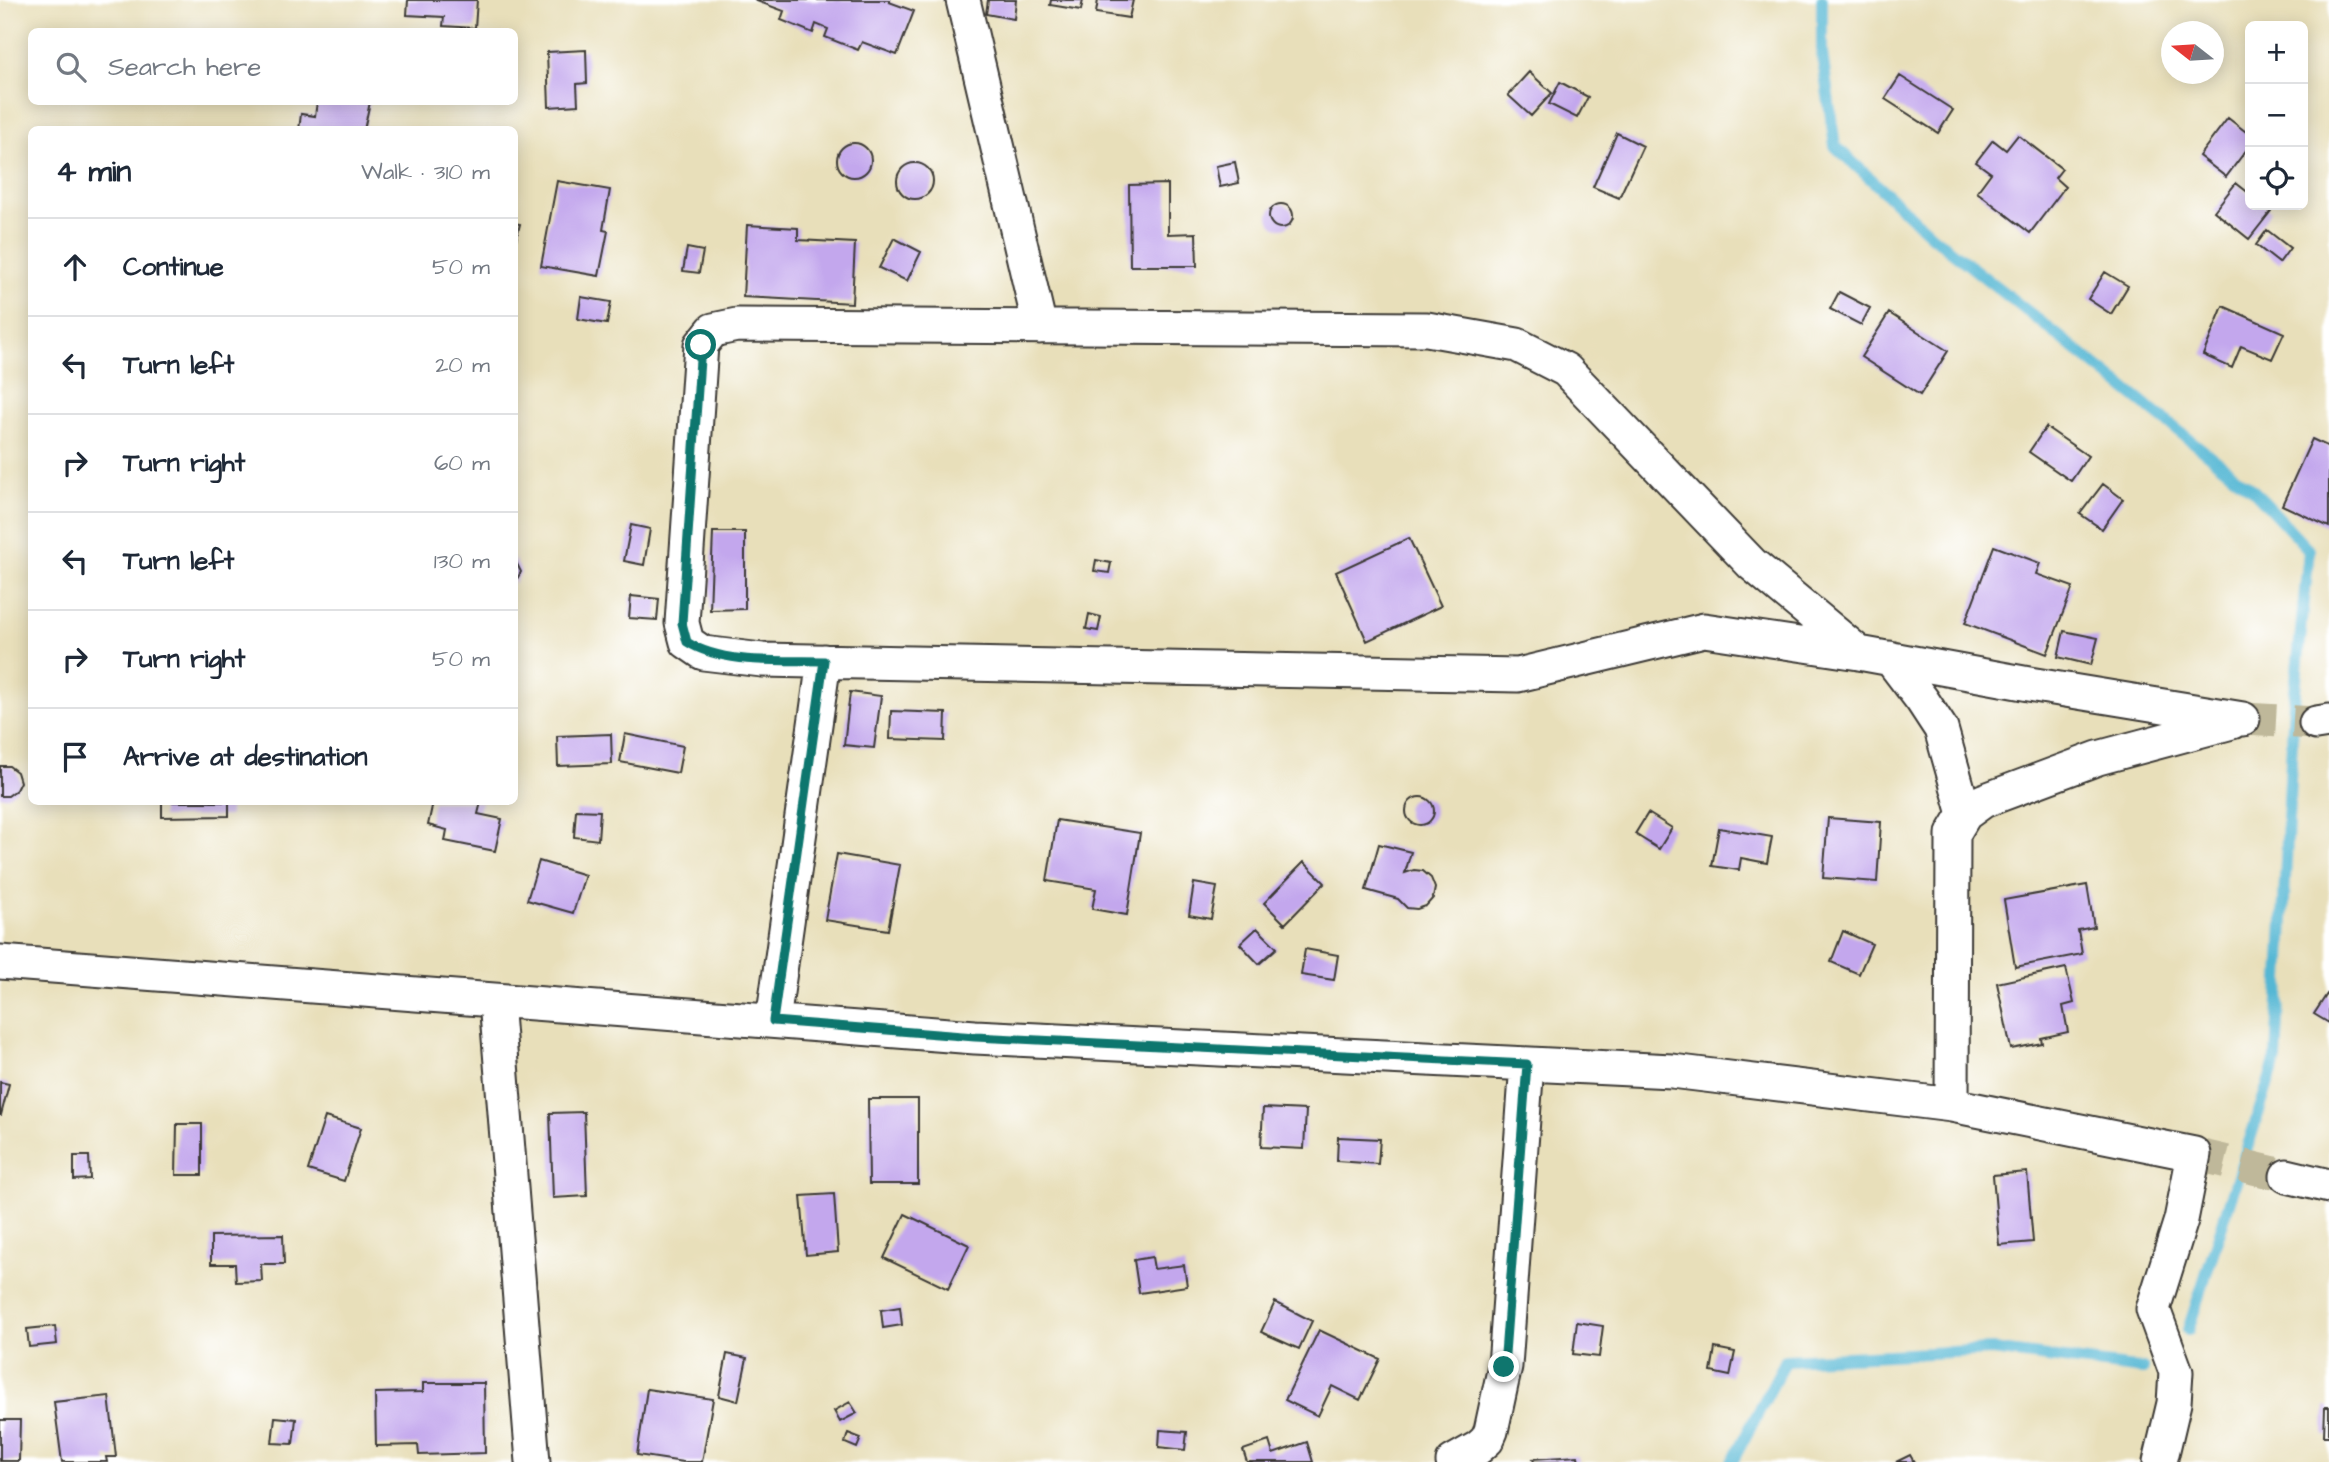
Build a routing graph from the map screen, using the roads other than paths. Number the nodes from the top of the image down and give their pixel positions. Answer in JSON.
{"nodes":[{"id":1,"x":963,"y":0,"type":"edge"},
{"id":2,"x":1040,"y":327,"type":"junction"},
{"id":3,"x":1875,"y":655,"type":"junction"},
{"id":4,"x":824,"y":661,"type":"junction"},
{"id":5,"x":1965,"y":814,"type":"junction"},
{"id":6,"x":0,"y":962,"type":"edge"},
{"id":7,"x":496,"y":1001,"type":"junction"},
{"id":8,"x":773,"y":1021,"type":"junction"},
{"id":9,"x":1527,"y":1064,"type":"junction"},
{"id":10,"x":1952,"y":1105,"type":"junction"},
{"id":11,"x":2287,"y":1176,"type":"tunnel mouth"},
{"id":12,"x":2329,"y":1186,"type":"edge"},
{"id":13,"x":533,"y":1462,"type":"edge"},
{"id":14,"x":1453,"y":1462,"type":"edge"},
{"id":15,"x":2160,"y":1462,"type":"edge"}],
"edges":[{"from":1,"to":2,"type":"street"},
{"from":2,"to":3,"type":"street"},
{"from":2,"to":4,"type":"street"},
{"from":3,"to":4,"type":"street"},
{"from":3,"to":5,"type":"street"},
{"from":3,"to":5,"type":"street"},
{"from":4,"to":8,"type":"street"},
{"from":5,"to":10,"type":"street"},
{"from":6,"to":7,"type":"street"},
{"from":7,"to":8,"type":"street"},
{"from":7,"to":13,"type":"street"},
{"from":8,"to":9,"type":"street"},
{"from":9,"to":10,"type":"street"},
{"from":9,"to":14,"type":"street"},
{"from":10,"to":15,"type":"street"},
{"from":11,"to":12,"type":"street"}]}
